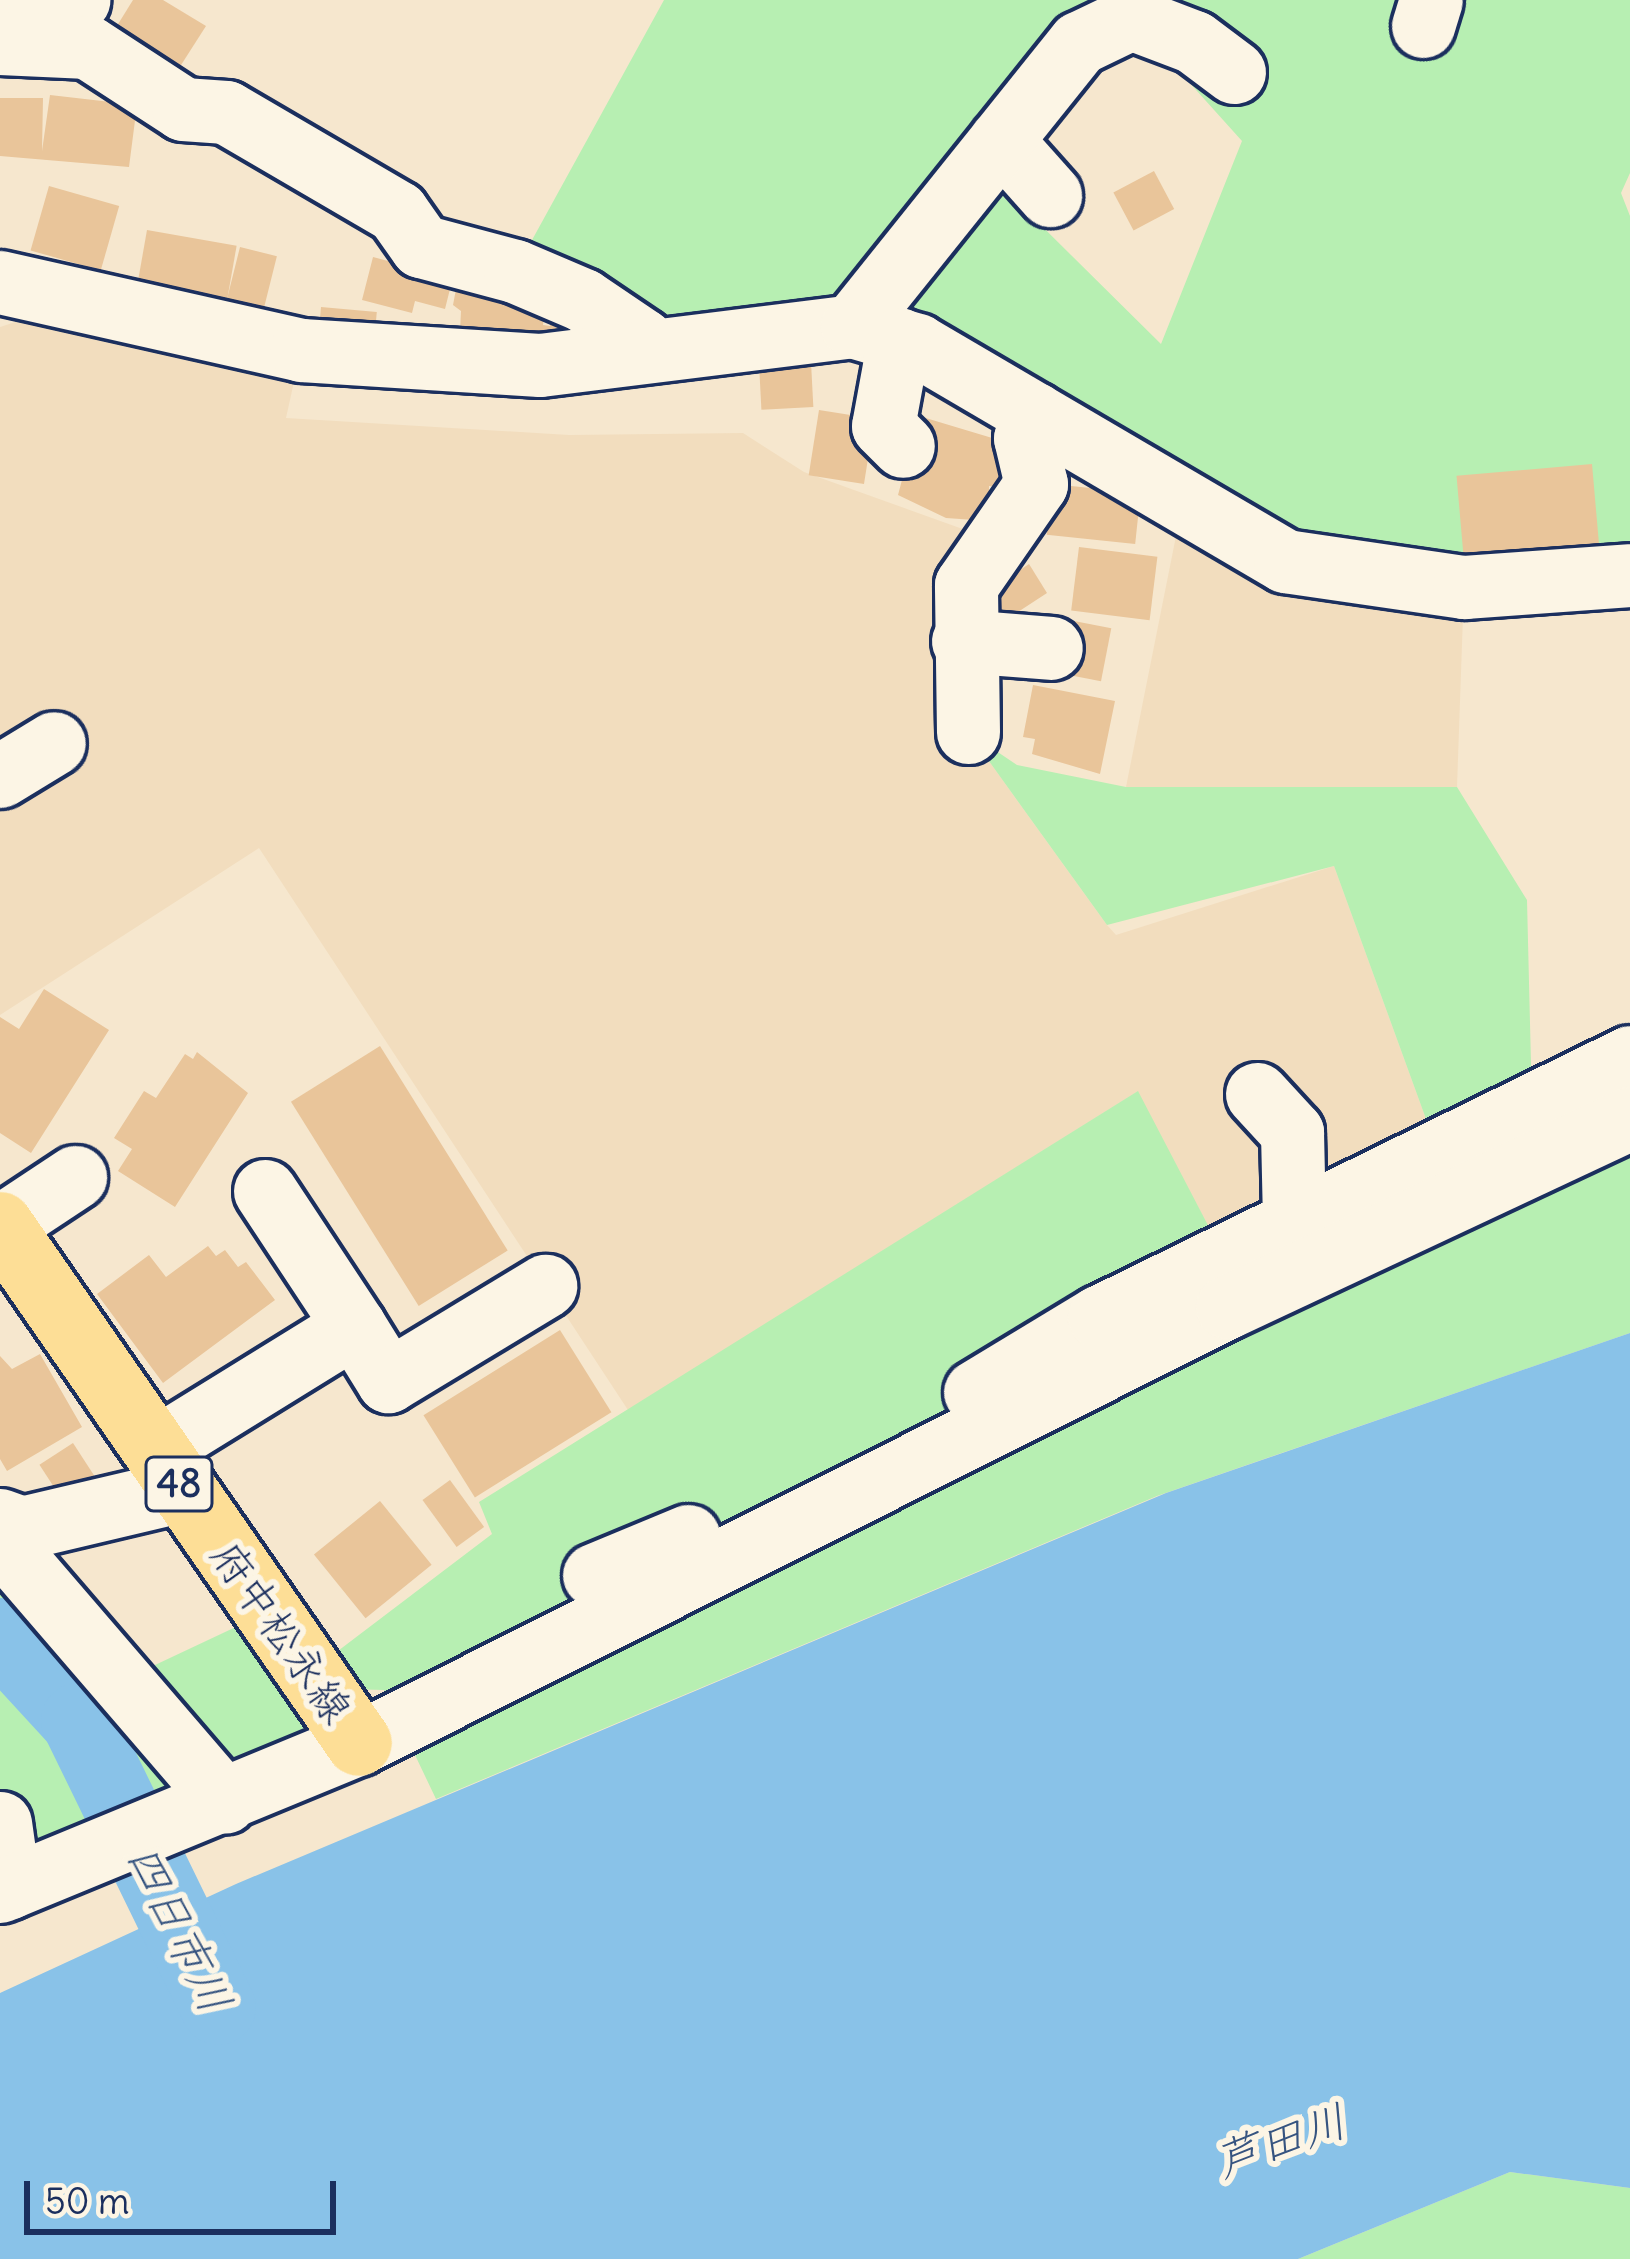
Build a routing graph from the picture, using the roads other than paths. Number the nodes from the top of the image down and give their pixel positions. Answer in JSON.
{"nodes":[{"id":1,"x":85,"y":11,"type":"edge"},
{"id":2,"x":0,"y":20,"type":"edge"},
{"id":3,"x":0,"y":32,"type":"edge"},
{"id":4,"x":0,"y":43,"type":"edge"},
{"id":5,"x":1234,"y":72,"type":"dead end"},
{"id":6,"x":1001,"y":140,"type":"junction"},
{"id":7,"x":1050,"y":196,"type":"dead end"},
{"id":8,"x":0,"y":282,"type":"edge"},
{"id":9,"x":859,"y":346,"type":"junction"},
{"id":10,"x":645,"y":351,"type":"junction"},
{"id":11,"x":1035,"y":414,"type":"junction"},
{"id":12,"x":903,"y":446,"type":"dead end"},
{"id":13,"x":1630,"y":575,"type":"edge"},
{"id":14,"x":963,"y":641,"type":"junction"},
{"id":15,"x":1051,"y":648,"type":"dead end"},
{"id":16,"x":968,"y":732,"type":"dead end"},
{"id":17,"x":54,"y":743,"type":"dead end"},
{"id":18,"x":0,"y":776,"type":"edge"},
{"id":19,"x":1630,"y":1057,"type":"edge"},
{"id":20,"x":1257,"y":1094,"type":"dead end"},
{"id":21,"x":1630,"y":1118,"type":"edge"},
{"id":22,"x":75,"y":1177,"type":"dead end"},
{"id":23,"x":266,"y":1190,"type":"dead end"},
{"id":24,"x":1294,"y":1222,"type":"junction"},
{"id":25,"x":0,"y":1225,"type":"edge"},
{"id":26,"x":545,"y":1286,"type":"dead end"},
{"id":27,"x":354,"y":1326,"type":"junction"},
{"id":28,"x":913,"y":1448,"type":"junction"},
{"id":29,"x":169,"y":1470,"type":"junction"},
{"id":30,"x":0,"y":1520,"type":"edge"},
{"id":31,"x":0,"y":1540,"type":"edge"},
{"id":32,"x":594,"y":1575,"type":"dead end"},
{"id":33,"x":359,"y":1743,"type":"junction"},
{"id":34,"x":214,"y":1808,"type":"junction"},
{"id":35,"x":0,"y":1823,"type":"edge"},
{"id":36,"x":5,"y":1889,"type":"edge"}],
"edges":[{"from":1,"to":2,"type":"street"},
{"from":1,"to":3,"type":"street"},
{"from":4,"to":10,"type":"street"},
{"from":5,"to":6,"type":"street"},
{"from":6,"to":7,"type":"street"},
{"from":6,"to":9,"type":"street"},
{"from":8,"to":10,"type":"street"},
{"from":9,"to":10,"type":"street"},
{"from":9,"to":11,"type":"street"},
{"from":9,"to":12,"type":"street"},
{"from":11,"to":13,"type":"street"},
{"from":11,"to":14,"type":"street"},
{"from":14,"to":15,"type":"street"},
{"from":14,"to":16,"type":"street"},
{"from":17,"to":18,"type":"street"},
{"from":19,"to":24,"type":"street"},
{"from":20,"to":24,"type":"street"},
{"from":21,"to":28,"type":"street"},
{"from":22,"to":25,"type":"street"},
{"from":23,"to":27,"type":"street"},
{"from":24,"to":28,"type":"street"},
{"from":25,"to":29,"type":"main road","name":"府中松永線","number":"48"},
{"from":26,"to":27,"type":"street"},
{"from":27,"to":29,"type":"street"},
{"from":28,"to":32,"type":"street"},
{"from":28,"to":33,"type":"street"},
{"from":29,"to":30,"type":"street"},
{"from":29,"to":33,"type":"main road","name":"府中松永線","number":"48"},
{"from":31,"to":34,"type":"street"},
{"from":33,"to":34,"type":"street"},
{"from":34,"to":36,"type":"street"},
{"from":35,"to":36,"type":"street"}]}
